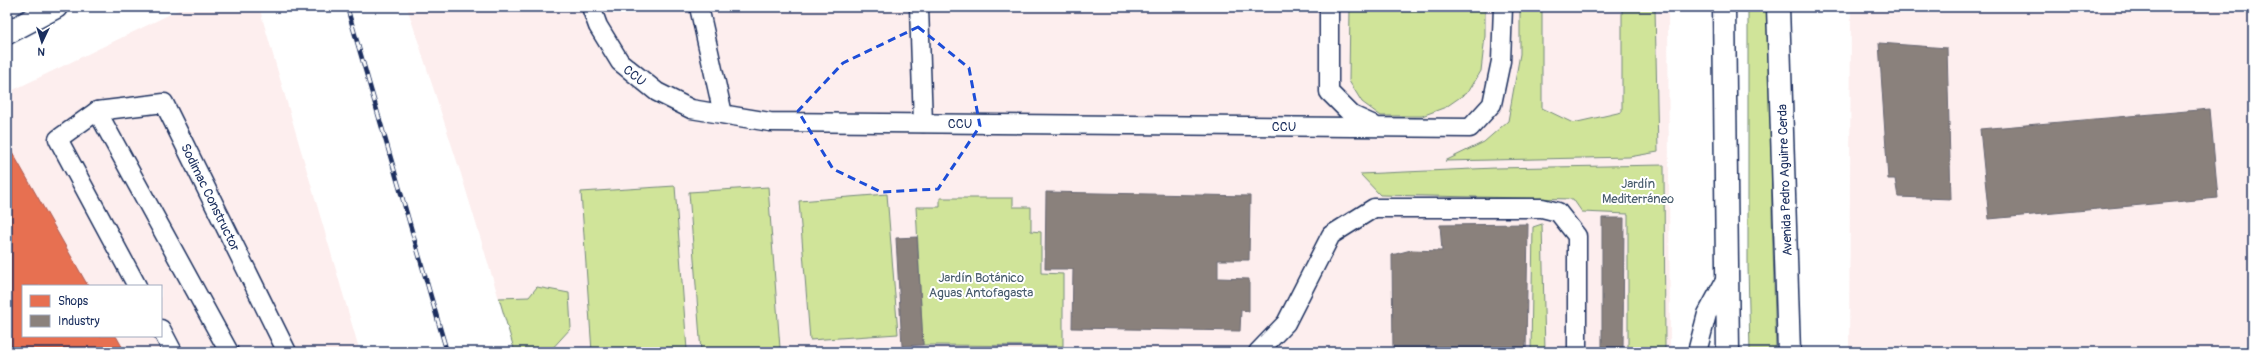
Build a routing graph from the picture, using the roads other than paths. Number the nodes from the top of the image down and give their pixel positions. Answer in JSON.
{"nodes":[{"id":1,"x":56,"y":7,"type":"edge"},
{"id":2,"x":591,"y":7,"type":"edge"},
{"id":3,"x":699,"y":7,"type":"edge"},
{"id":4,"x":919,"y":7,"type":"edge"},
{"id":5,"x":1329,"y":7,"type":"edge"},
{"id":6,"x":1503,"y":7,"type":"edge"},
{"id":7,"x":1724,"y":7,"type":"edge"},
{"id":8,"x":1778,"y":7,"type":"edge"},
{"id":9,"x":7,"y":33,"type":"edge"},
{"id":10,"x":97,"y":111,"type":"junction"},
{"id":11,"x":723,"y":114,"type":"junction"},
{"id":12,"x":923,"y":123,"type":"junction"},
{"id":13,"x":1379,"y":127,"type":"junction"},
{"id":14,"x":1727,"y":277,"type":"junction"},
{"id":15,"x":136,"y":285,"type":"edge"},
{"id":16,"x":162,"y":331,"type":"edge"},
{"id":17,"x":173,"y":352,"type":"edge"},
{"id":18,"x":229,"y":352,"type":"edge"},
{"id":19,"x":287,"y":352,"type":"edge"},
{"id":20,"x":1258,"y":352,"type":"edge"},
{"id":21,"x":1577,"y":352,"type":"edge"},
{"id":22,"x":1697,"y":352,"type":"edge"},
{"id":23,"x":1728,"y":352,"type":"edge"},
{"id":24,"x":1789,"y":352,"type":"edge"}],
"edges":[{"from":1,"to":9,"type":"main road"},
{"from":2,"to":11,"type":"lane","name":"CCU"},
{"from":3,"to":11,"type":"lane"},
{"from":4,"to":12,"type":"lane"},
{"from":5,"to":13,"type":"lane","name":"CCU"},
{"from":6,"to":13,"type":"lane","name":"CCU"},
{"from":7,"to":14,"type":"main road"},
{"from":8,"to":24,"type":"main road","name":"Avenida Pedro Aguirre Cerda"},
{"from":10,"to":15,"type":"lane","name":"Sodimac Constructor"},
{"from":10,"to":18,"type":"lane"},
{"from":10,"to":19,"type":"lane","name":"Sodimac Constructor"},
{"from":11,"to":12,"type":"lane","name":"CCU"},
{"from":12,"to":13,"type":"lane","name":"CCU"},
{"from":14,"to":22,"type":"lane"},
{"from":14,"to":23,"type":"main road"},
{"from":16,"to":17,"type":"lane"},
{"from":20,"to":21,"type":"lane"}]}
